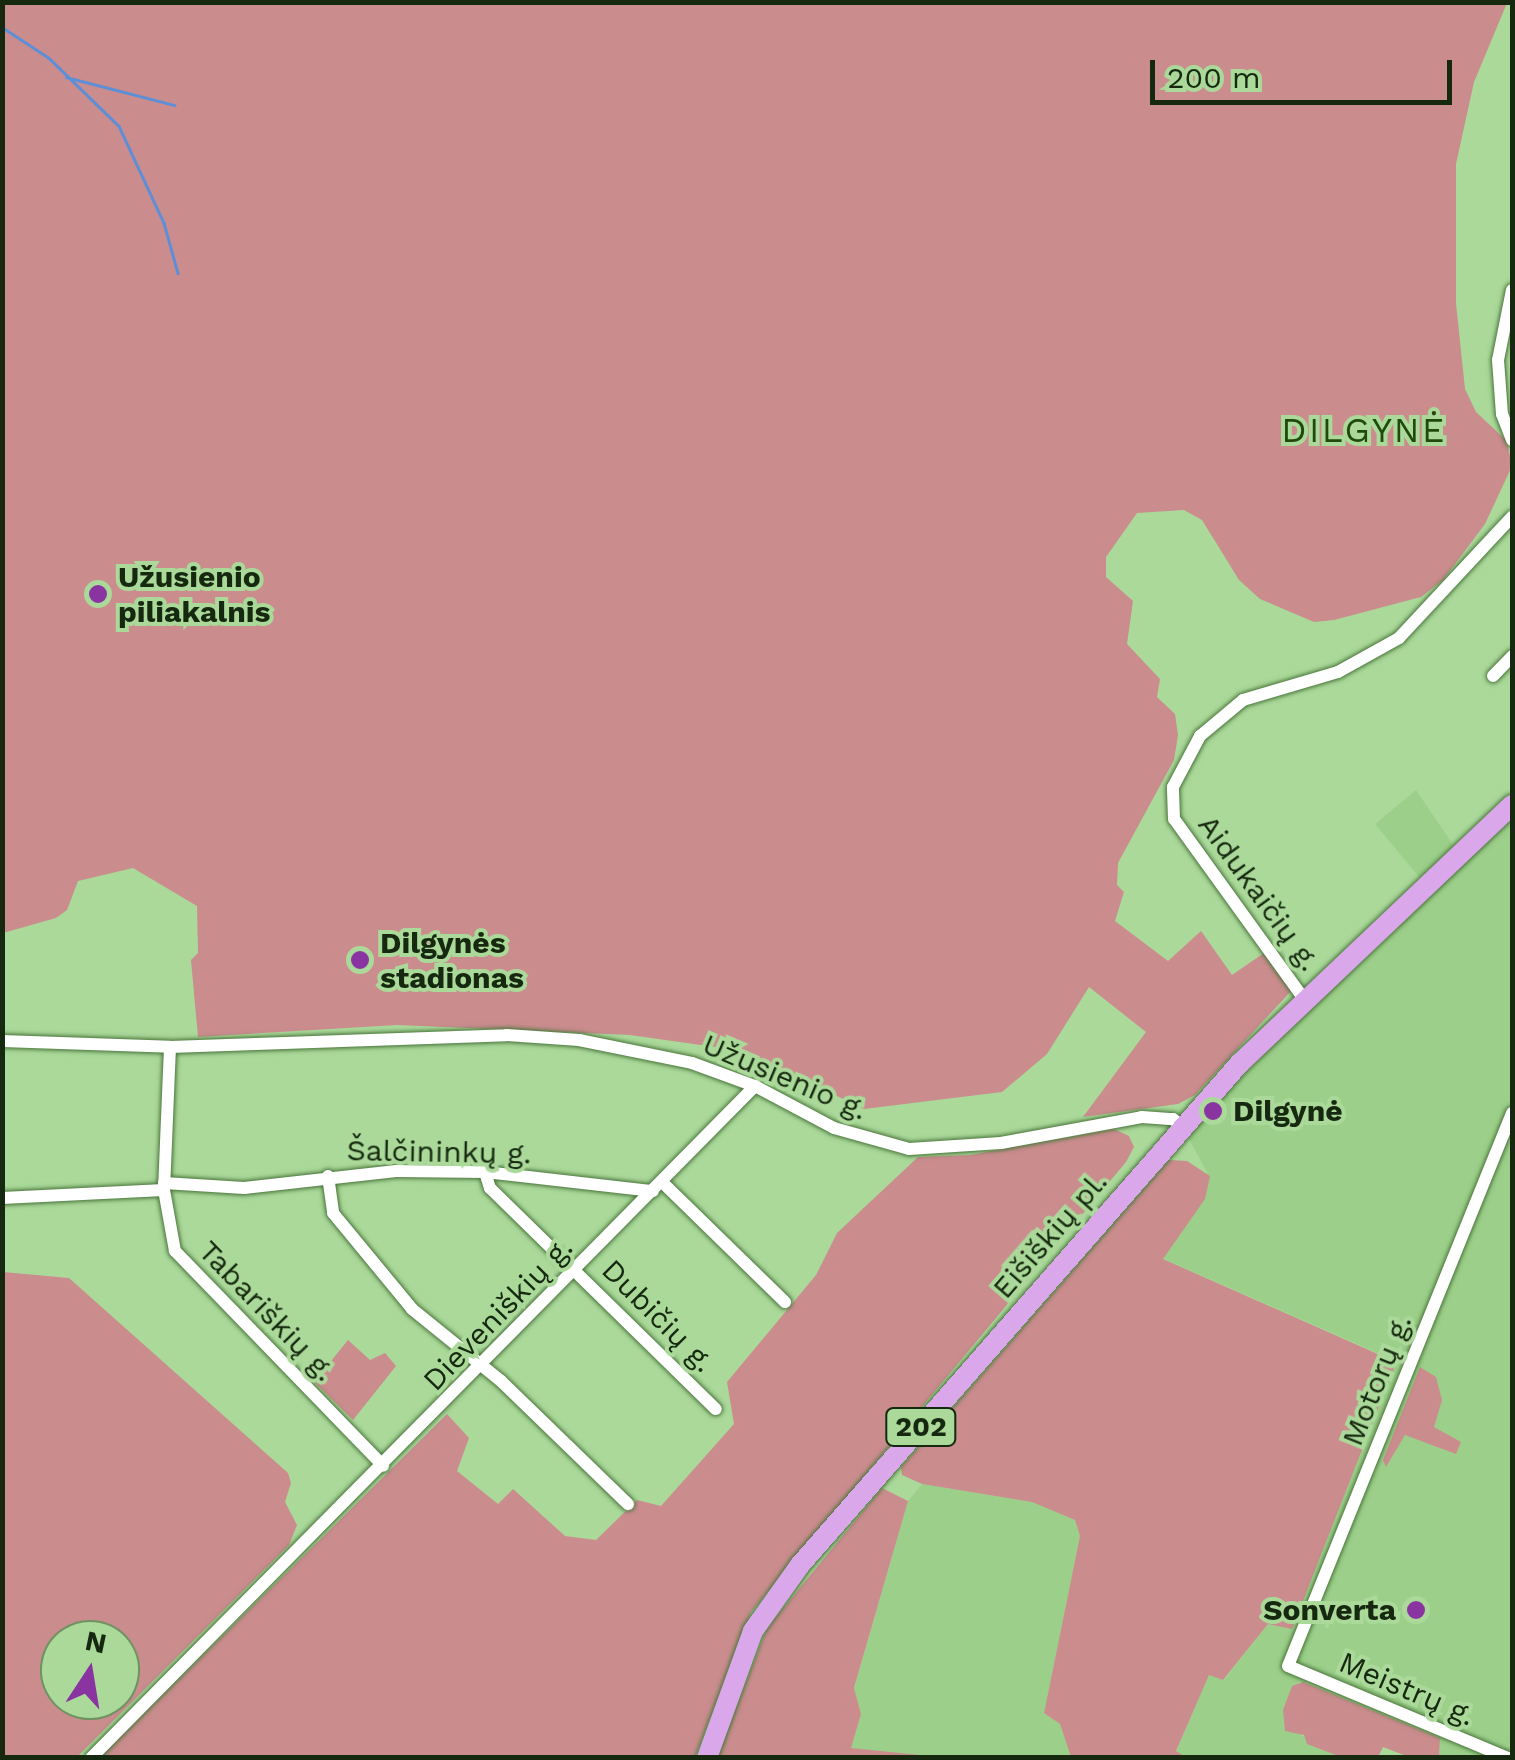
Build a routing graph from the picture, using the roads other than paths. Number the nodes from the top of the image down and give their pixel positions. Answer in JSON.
{"nodes":[{"id":1,"x":1512,"y":290,"type":"edge"},
{"id":2,"x":1512,"y":440,"type":"edge"},
{"id":3,"x":1512,"y":517,"type":"edge"},
{"id":4,"x":1512,"y":656,"type":"edge"},
{"id":5,"x":1493,"y":676,"type":"dead end"},
{"id":6,"x":1512,"y":805,"type":"edge"},
{"id":7,"x":1304,"y":999,"type":"junction"},
{"id":8,"x":2,"y":1041,"type":"edge"},
{"id":9,"x":170,"y":1047,"type":"junction"},
{"id":10,"x":756,"y":1086,"type":"junction"},
{"id":11,"x":1512,"y":1113,"type":"edge"},
{"id":12,"x":1183,"y":1127,"type":"junction"},
{"id":13,"x":485,"y":1172,"type":"junction"},
{"id":14,"x":328,"y":1176,"type":"junction"},
{"id":15,"x":164,"y":1186,"type":"junction"},
{"id":16,"x":657,"y":1186,"type":"junction"},
{"id":17,"x":2,"y":1198,"type":"edge"},
{"id":18,"x":576,"y":1270,"type":"junction"},
{"id":19,"x":786,"y":1302,"type":"dead end"},
{"id":20,"x":482,"y":1366,"type":"junction"},
{"id":21,"x":716,"y":1409,"type":"dead end"},
{"id":22,"x":383,"y":1466,"type":"junction"},
{"id":23,"x":628,"y":1504,"type":"dead end"},
{"id":24,"x":1288,"y":1666,"type":"joint"},
{"id":25,"x":91,"y":1758,"type":"edge"},
{"id":26,"x":707,"y":1758,"type":"edge"},
{"id":27,"x":1508,"y":1758,"type":"edge"}],
"edges":[{"from":1,"to":2,"type":"street"},
{"from":3,"to":7,"type":"street","name":"Aidukaičių g."},
{"from":4,"to":5,"type":"street"},
{"from":6,"to":7,"type":"main road","name":"Eišiškių pl.","number":"202"},
{"from":7,"to":12,"type":"main road","name":"Eišiškių pl.","number":"202"},
{"from":8,"to":9,"type":"street","name":"Užusienio g."},
{"from":9,"to":10,"type":"street","name":"Užusienio g."},
{"from":9,"to":15,"type":"street","name":"Tabariškių g."},
{"from":10,"to":12,"type":"street","name":"Užusienio g."},
{"from":10,"to":16,"type":"street","name":"Dieveniškių g."},
{"from":11,"to":24,"type":"street","name":"Motorų g."},
{"from":12,"to":26,"type":"main road","name":"Eišiškių pl.","number":"202"},
{"from":13,"to":14,"type":"street","name":"Šalčininkų g."},
{"from":13,"to":16,"type":"street","name":"Šalčininkų g."},
{"from":13,"to":18,"type":"street","name":"Dubičių g."},
{"from":14,"to":15,"type":"street","name":"Šalčininkų g."},
{"from":14,"to":20,"type":"street"},
{"from":15,"to":17,"type":"street","name":"Šalčininkų g."},
{"from":15,"to":22,"type":"street","name":"Tabariškių g."},
{"from":16,"to":18,"type":"street","name":"Dieveniškių g."},
{"from":16,"to":19,"type":"street"},
{"from":18,"to":20,"type":"street","name":"Dieveniškių g."},
{"from":18,"to":21,"type":"street","name":"Dubičių g."},
{"from":20,"to":22,"type":"street","name":"Dieveniškių g."},
{"from":20,"to":23,"type":"street"},
{"from":22,"to":25,"type":"street","name":"Dieveniškių g."},
{"from":24,"to":27,"type":"street","name":"Meistrų g."}]}
